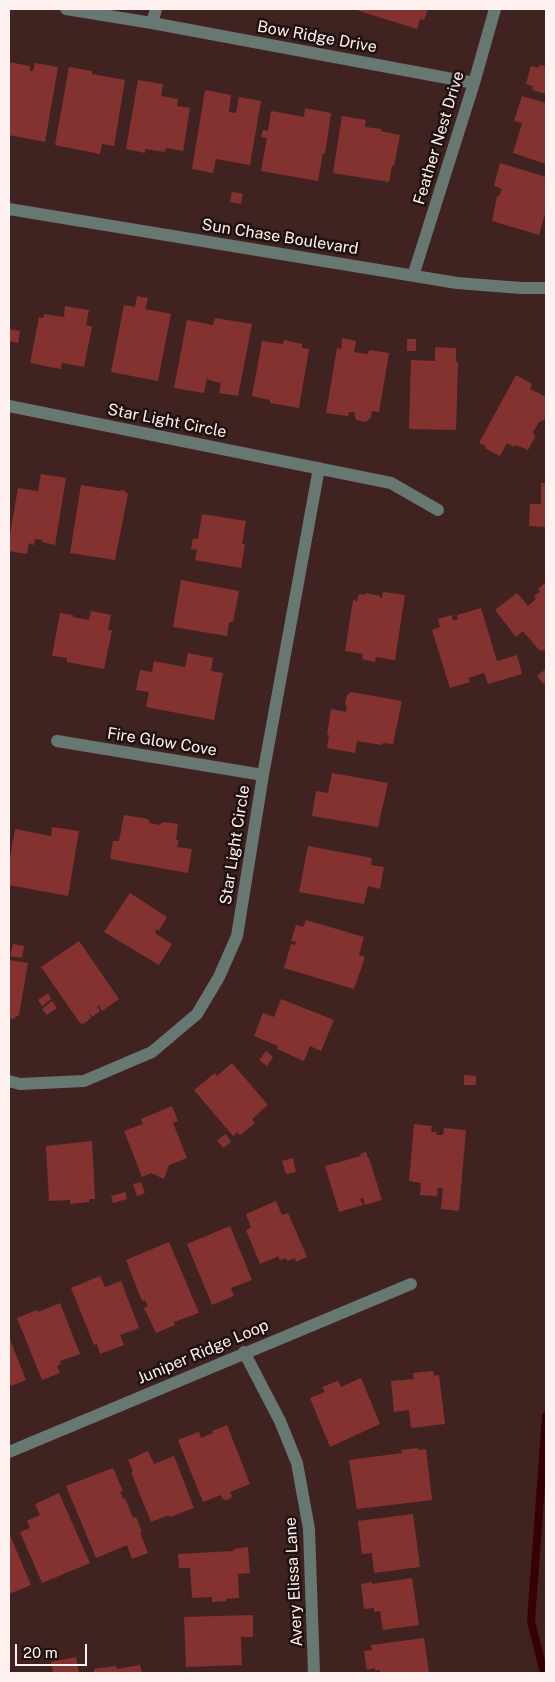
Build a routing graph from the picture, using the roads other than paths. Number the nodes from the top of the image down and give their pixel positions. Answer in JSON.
{"nodes":[{"id":1,"x":66,"y":9,"type":"edge"},
{"id":2,"x":156,"y":9,"type":"edge"},
{"id":3,"x":495,"y":9,"type":"edge"},
{"id":4,"x":152,"y":23,"type":"junction"},
{"id":5,"x":474,"y":82,"type":"junction"},
{"id":6,"x":9,"y":209,"type":"edge"},
{"id":7,"x":413,"y":276,"type":"junction"},
{"id":8,"x":546,"y":288,"type":"edge"},
{"id":9,"x":9,"y":406,"type":"edge"},
{"id":10,"x":319,"y":468,"type":"junction"},
{"id":11,"x":438,"y":510,"type":"dead end"},
{"id":12,"x":57,"y":741,"type":"dead end"},
{"id":13,"x":263,"y":775,"type":"junction"},
{"id":14,"x":9,"y":1081,"type":"edge"},
{"id":15,"x":411,"y":1284,"type":"dead end"},
{"id":16,"x":244,"y":1352,"type":"junction"},
{"id":17,"x":9,"y":1452,"type":"edge"},
{"id":18,"x":314,"y":1673,"type":"edge"}],
"edges":[{"from":1,"to":4,"type":"street","name":"Bow Ridge Drive"},
{"from":2,"to":4,"type":"street"},
{"from":3,"to":5,"type":"street","name":"Feather Nest Drive"},
{"from":4,"to":5,"type":"street","name":"Bow Ridge Drive"},
{"from":5,"to":7,"type":"street","name":"Feather Nest Drive"},
{"from":6,"to":7,"type":"street","name":"Sun Chase Boulevard"},
{"from":7,"to":8,"type":"street","name":"Sun Chase Boulevard"},
{"from":9,"to":10,"type":"street","name":"Star Light Circle"},
{"from":10,"to":11,"type":"street","name":"Star Light Circle"},
{"from":10,"to":13,"type":"street","name":"Star Light Circle"},
{"from":12,"to":13,"type":"street","name":"Fire Glow Cove"},
{"from":13,"to":14,"type":"street","name":"Star Light Circle"},
{"from":15,"to":16,"type":"street","name":"Juniper Ridge Loop"},
{"from":16,"to":17,"type":"street","name":"Juniper Ridge Loop"},
{"from":16,"to":18,"type":"street","name":"Avery Elissa Lane"}]}
